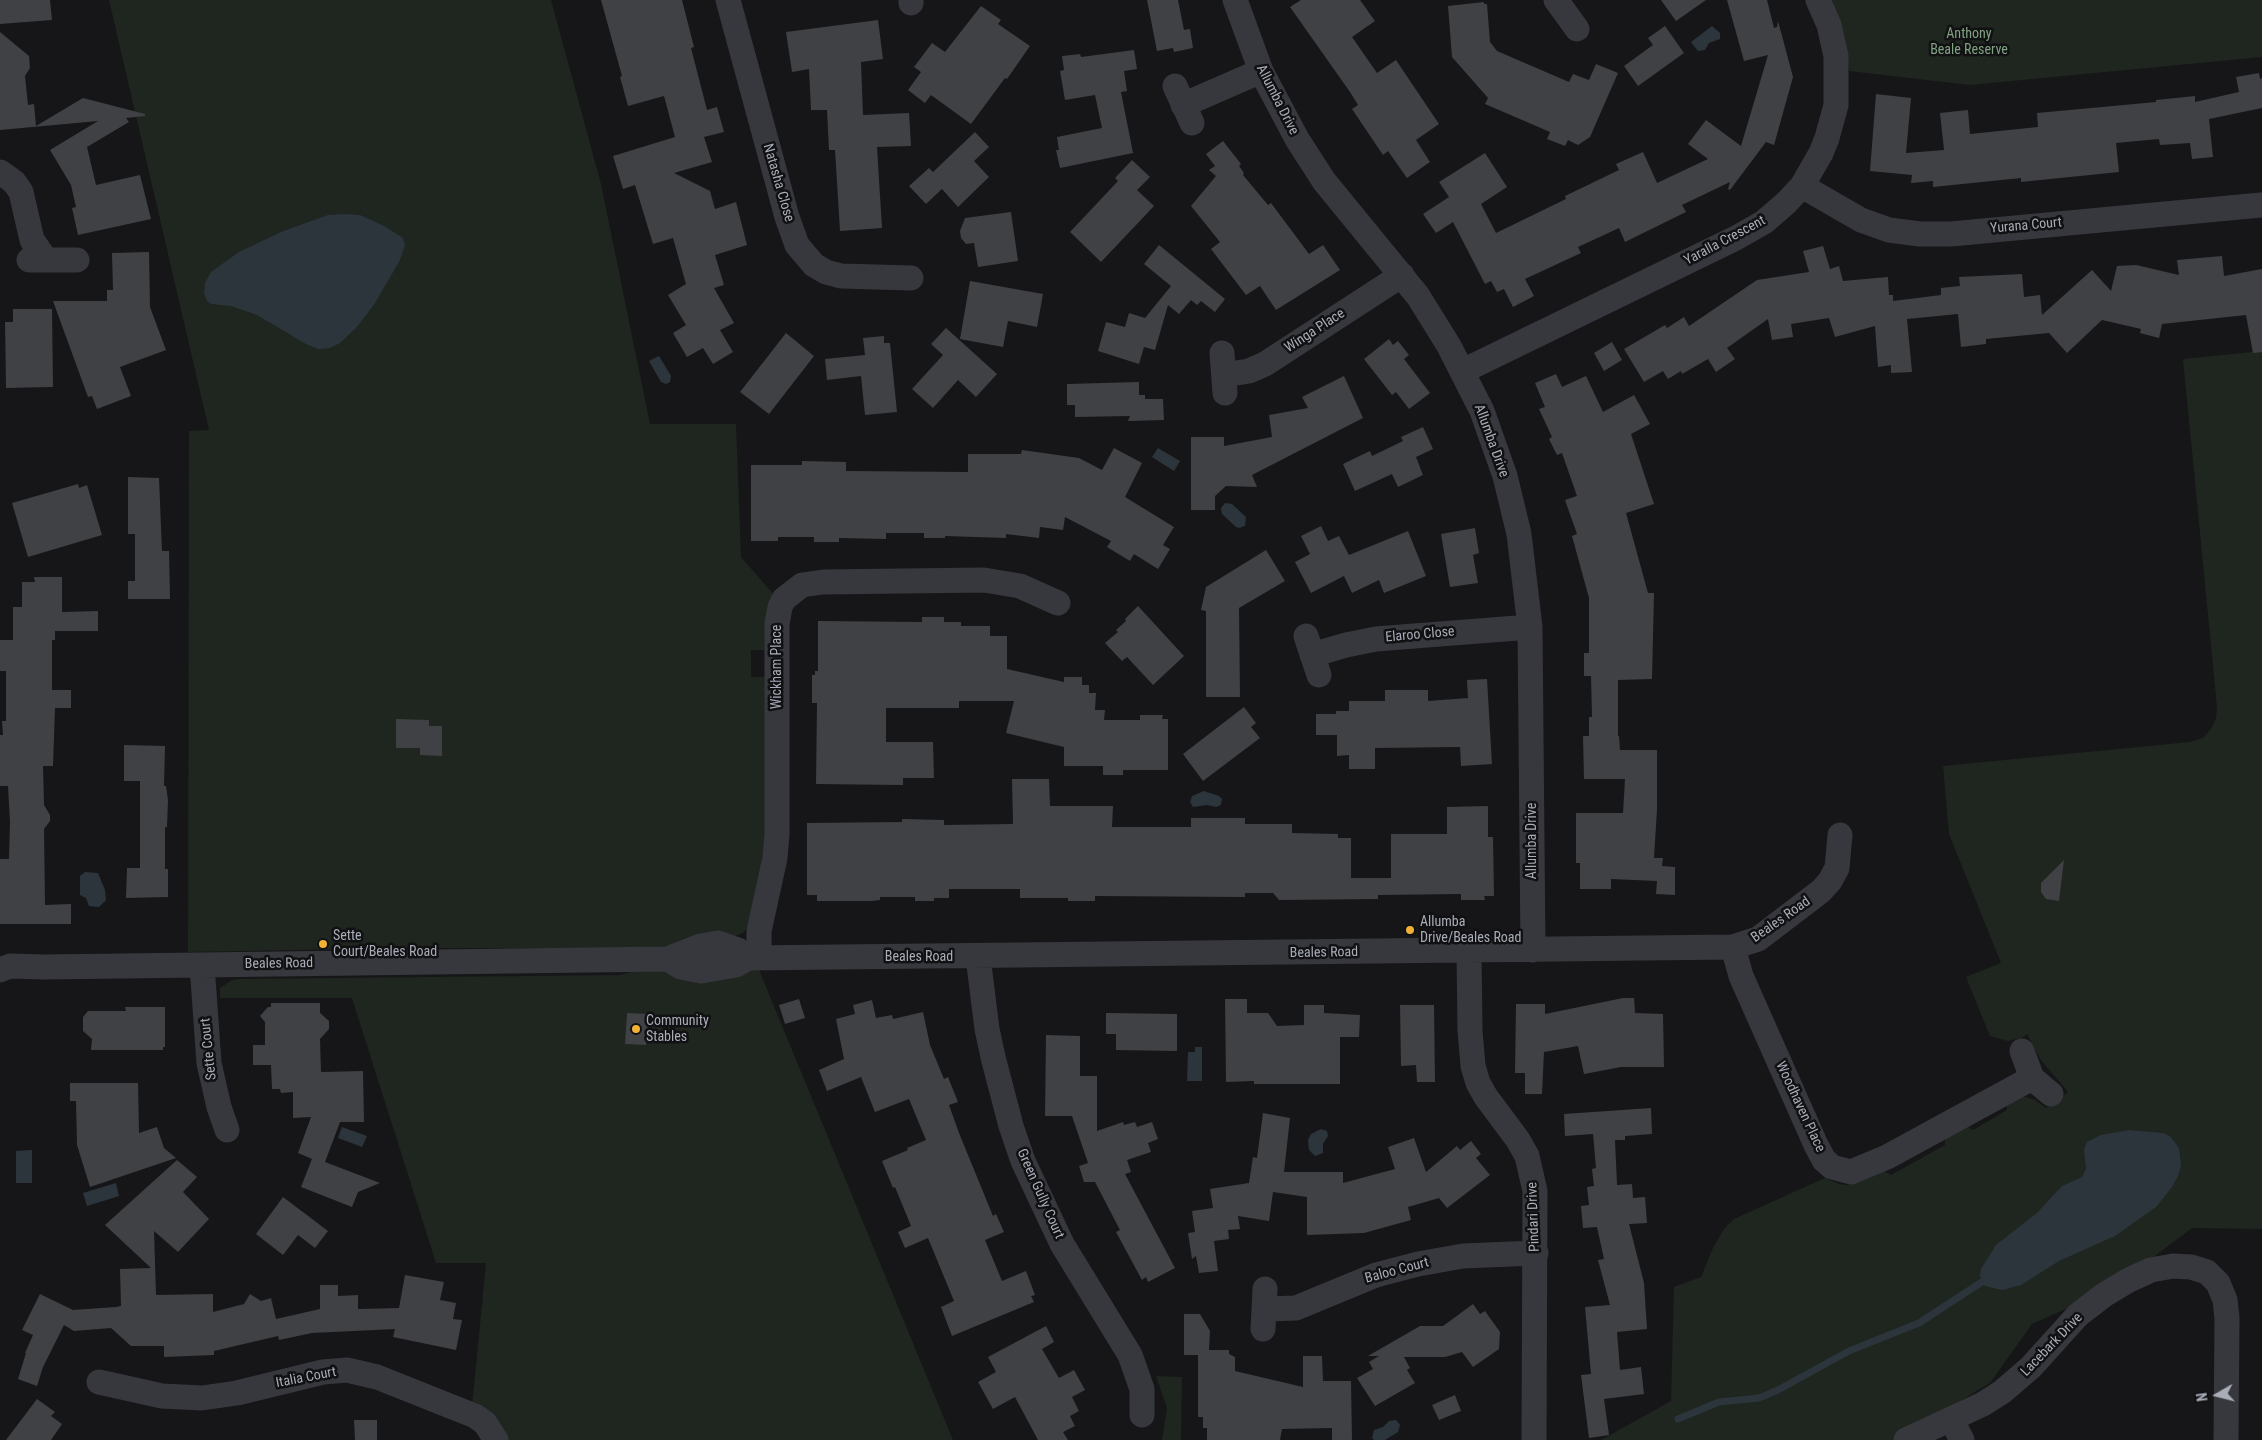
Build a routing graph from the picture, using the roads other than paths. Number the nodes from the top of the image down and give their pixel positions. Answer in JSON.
{"nodes":[{"id":1,"x":729,"y":0,"type":"edge"},
{"id":2,"x":1235,"y":0,"type":"edge"},
{"id":3,"x":1818,"y":0,"type":"edge"},
{"id":4,"x":1261,"y":71,"type":"junction"},
{"id":5,"x":1183,"y":105,"type":"dead end"},
{"id":6,"x":0,"y":172,"type":"edge"},
{"id":7,"x":1802,"y":186,"type":"junction"},
{"id":8,"x":2261,"y":202,"type":"edge"},
{"id":9,"x":77,"y":260,"type":"dead end"},
{"id":10,"x":1402,"y":275,"type":"junction"},
{"id":11,"x":911,"y":278,"type":"dead end"},
{"id":12,"x":1463,"y":371,"type":"junction"},
{"id":13,"x":1224,"y":374,"type":"dead end"},
{"id":14,"x":1058,"y":603,"type":"dead end"},
{"id":15,"x":1530,"y":627,"type":"junction"},
{"id":16,"x":1312,"y":655,"type":"dead end"},
{"id":17,"x":1840,"y":835,"type":"dead end"},
{"id":18,"x":1733,"y":947,"type":"junction"},
{"id":19,"x":1533,"y":950,"type":"junction"},
{"id":20,"x":1469,"y":951,"type":"junction"},
{"id":21,"x":978,"y":957,"type":"junction"},
{"id":22,"x":753,"y":958,"type":"junction"},
{"id":23,"x":3,"y":965,"type":"edge"},
{"id":24,"x":202,"y":965,"type":"junction"},
{"id":25,"x":2022,"y":1051,"type":"dead end"},
{"id":26,"x":2032,"y":1078,"type":"junction"},
{"id":27,"x":2051,"y":1094,"type":"dead end"},
{"id":28,"x":227,"y":1130,"type":"dead end"},
{"id":29,"x":1536,"y":1253,"type":"junction"},
{"id":30,"x":1264,"y":1309,"type":"dead end"},
{"id":31,"x":99,"y":1382,"type":"dead end"},
{"id":32,"x":1142,"y":1415,"type":"dead end"},
{"id":33,"x":1956,"y":1430,"type":"edge"},
{"id":34,"x":496,"y":1440,"type":"edge"},
{"id":35,"x":1534,"y":1440,"type":"edge"},
{"id":36,"x":1906,"y":1440,"type":"edge"},
{"id":37,"x":2226,"y":1440,"type":"edge"}],
"edges":[{"from":1,"to":11,"type":"street","name":"Natasha Close"},
{"from":2,"to":4,"type":"street","name":"Allumba Drive"},
{"from":3,"to":7,"type":"street","name":"Yaralla Crescent"},
{"from":4,"to":5,"type":"street"},
{"from":4,"to":10,"type":"street","name":"Allumba Drive"},
{"from":6,"to":9,"type":"street"},
{"from":7,"to":8,"type":"street","name":"Yurana Court"},
{"from":7,"to":12,"type":"street","name":"Yaralla Crescent"},
{"from":10,"to":12,"type":"street","name":"Allumba Drive"},
{"from":10,"to":13,"type":"street","name":"Winga Place"},
{"from":12,"to":15,"type":"street","name":"Allumba Drive"},
{"from":14,"to":22,"type":"street","name":"Wickham Place"},
{"from":15,"to":16,"type":"street","name":"Elaroo Close"},
{"from":15,"to":19,"type":"street","name":"Allumba Drive"},
{"from":17,"to":18,"type":"street","name":"Beales Road"},
{"from":18,"to":19,"type":"street","name":"Beales Road"},
{"from":18,"to":26,"type":"street","name":"Woodhaven Place"},
{"from":19,"to":20,"type":"street","name":"Beales Road"},
{"from":20,"to":21,"type":"street","name":"Beales Road"},
{"from":20,"to":29,"type":"street","name":"Pindari Drive"},
{"from":21,"to":22,"type":"street","name":"Beales Road"},
{"from":21,"to":32,"type":"street","name":"Green Gully Court"},
{"from":22,"to":24,"type":"street","name":"Beales Road"},
{"from":23,"to":24,"type":"street","name":"Beales Road"},
{"from":24,"to":28,"type":"street","name":"Sette Court"},
{"from":25,"to":26,"type":"street"},
{"from":26,"to":27,"type":"street"},
{"from":29,"to":30,"type":"street","name":"Baloo Court"},
{"from":29,"to":35,"type":"street","name":"Pindari Drive"},
{"from":31,"to":34,"type":"street","name":"Italia Court"},
{"from":33,"to":36,"type":"street","name":"Lacebark Drive"},
{"from":33,"to":37,"type":"street","name":"Lacebark Drive"}]}
